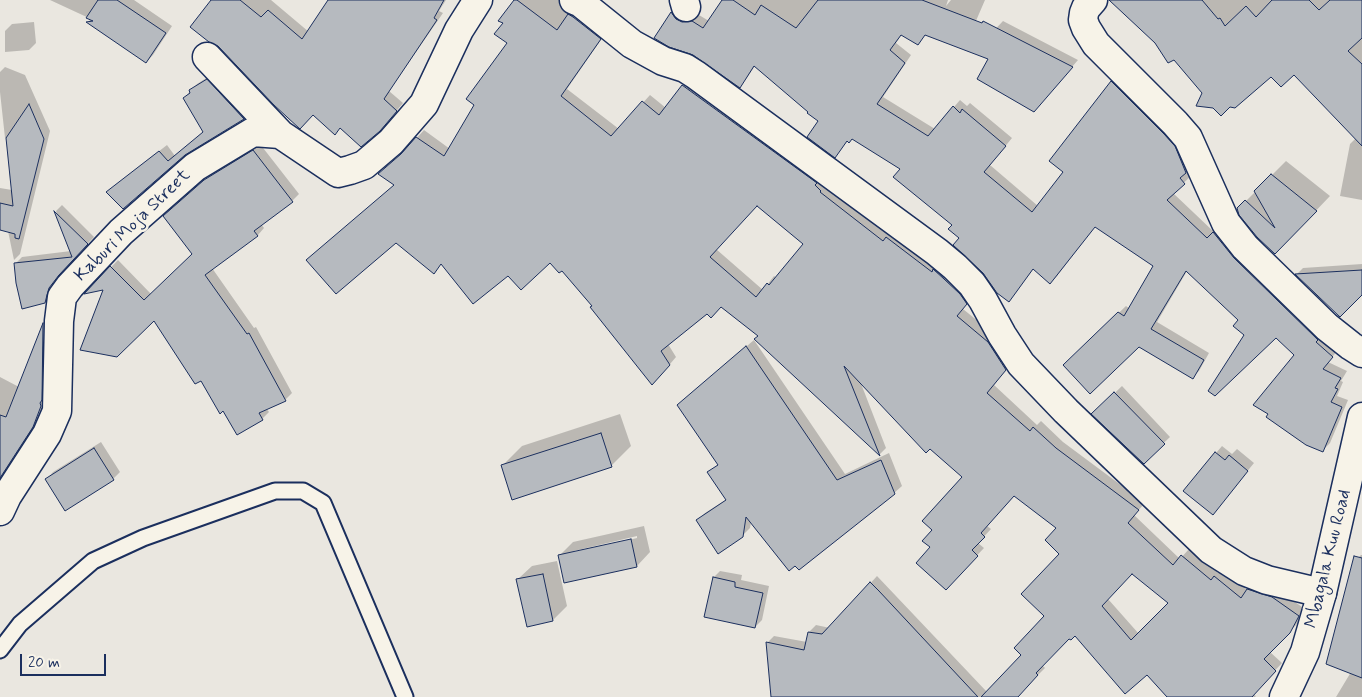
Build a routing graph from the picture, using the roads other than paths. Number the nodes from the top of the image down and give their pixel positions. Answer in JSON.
{"nodes":[{"id":1,"x":478,"y":0,"type":"edge"},
{"id":2,"x":574,"y":0,"type":"edge"},
{"id":3,"x":1093,"y":0,"type":"edge"},
{"id":4,"x":207,"y":57,"type":"dead end"},
{"id":5,"x":280,"y":134,"type":"junction"},
{"id":6,"x":1362,"y":353,"type":"edge"},
{"id":7,"x":1362,"y":417,"type":"edge"},
{"id":8,"x":0,"y":511,"type":"edge"},
{"id":9,"x":1322,"y":593,"type":"junction"},
{"id":10,"x":0,"y":650,"type":"edge"},
{"id":11,"x":406,"y":697,"type":"edge"},
{"id":12,"x":1284,"y":697,"type":"edge"}],
"edges":[{"from":1,"to":5,"type":"street"},
{"from":2,"to":9,"type":"street"},
{"from":3,"to":6,"type":"street"},
{"from":4,"to":5,"type":"street"},
{"from":5,"to":8,"type":"street","name":"Kaburi Moja Street"},
{"from":7,"to":9,"type":"street","name":"Mbagala Kuu Road"},
{"from":9,"to":12,"type":"street","name":"Mbagala Kuu Road"},
{"from":10,"to":11,"type":"lane"}]}
